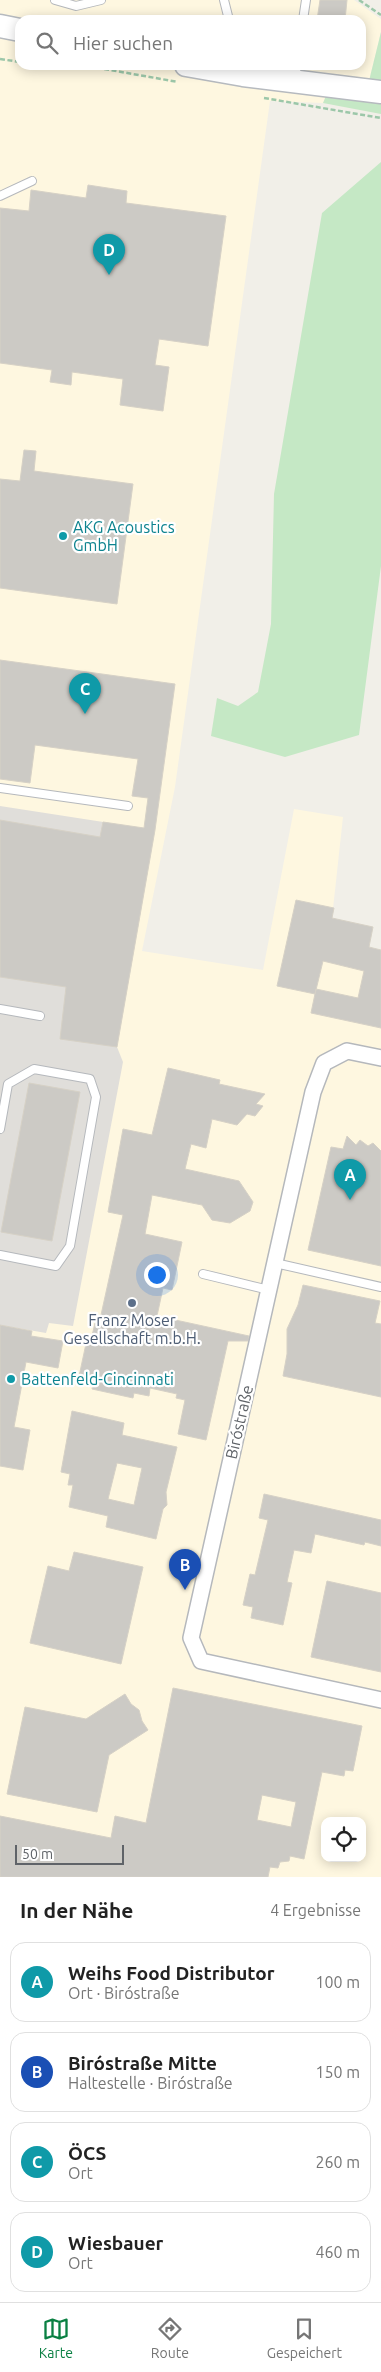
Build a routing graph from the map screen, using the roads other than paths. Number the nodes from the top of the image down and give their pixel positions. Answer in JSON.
{"nodes":[{"id":1,"x":55,"y":0,"type":"edge"},
{"id":2,"x":101,"y":0,"type":"edge"},
{"id":3,"x":224,"y":0,"type":"edge"},
{"id":4,"x":306,"y":0,"type":"edge"},
{"id":5,"x":228,"y":15,"type":"edge"},
{"id":6,"x":304,"y":15,"type":"edge"},
{"id":7,"x":0,"y":26,"type":"edge"},
{"id":8,"x":15,"y":29,"type":"edge"},
{"id":9,"x":0,"y":37,"type":"edge"},
{"id":10,"x":15,"y":39,"type":"edge"},
{"id":11,"x":242,"y":70,"type":"edge"},
{"id":12,"x":296,"y":73,"type":"edge"},
{"id":13,"x":381,"y":92,"type":"edge"},
{"id":14,"x":32,"y":181,"type":"dead end"},
{"id":15,"x":0,"y":196,"type":"edge"},
{"id":16,"x":0,"y":788,"type":"edge"},
{"id":17,"x":128,"y":806,"type":"dead end"},
{"id":18,"x":0,"y":1009,"type":"edge"},
{"id":19,"x":40,"y":1016,"type":"dead end"},
{"id":20,"x":381,"y":1058,"type":"edge"},
{"id":21,"x":4,"y":1083,"type":"edge"},
{"id":22,"x":0,"y":1129,"type":"edge"},
{"id":23,"x":0,"y":1255,"type":"edge"},
{"id":24,"x":275,"y":1263,"type":"junction"},
{"id":25,"x":203,"y":1274,"type":"dead end"},
{"id":26,"x":381,"y":1286,"type":"edge"},
{"id":27,"x":270,"y":1290,"type":"junction"},
{"id":28,"x":381,"y":1700,"type":"edge"}],
"edges":[{"from":1,"to":2,"type":"lane"},
{"from":3,"to":5,"type":"lane"},
{"from":4,"to":6,"type":"lane"},
{"from":7,"to":8,"type":"main road"},
{"from":9,"to":10,"type":"main road"},
{"from":11,"to":12,"type":"main road"},
{"from":12,"to":13,"type":"main road"},
{"from":14,"to":15,"type":"lane"},
{"from":16,"to":17,"type":"lane"},
{"from":18,"to":19,"type":"lane"},
{"from":20,"to":24,"type":"street","name":"Biróstraße"},
{"from":21,"to":22,"type":"lane"},
{"from":21,"to":23,"type":"lane"},
{"from":24,"to":26,"type":"lane"},
{"from":24,"to":27,"type":"street","name":"Biróstraße"},
{"from":25,"to":27,"type":"lane"},
{"from":27,"to":28,"type":"street","name":"Biróstraße"}]}
